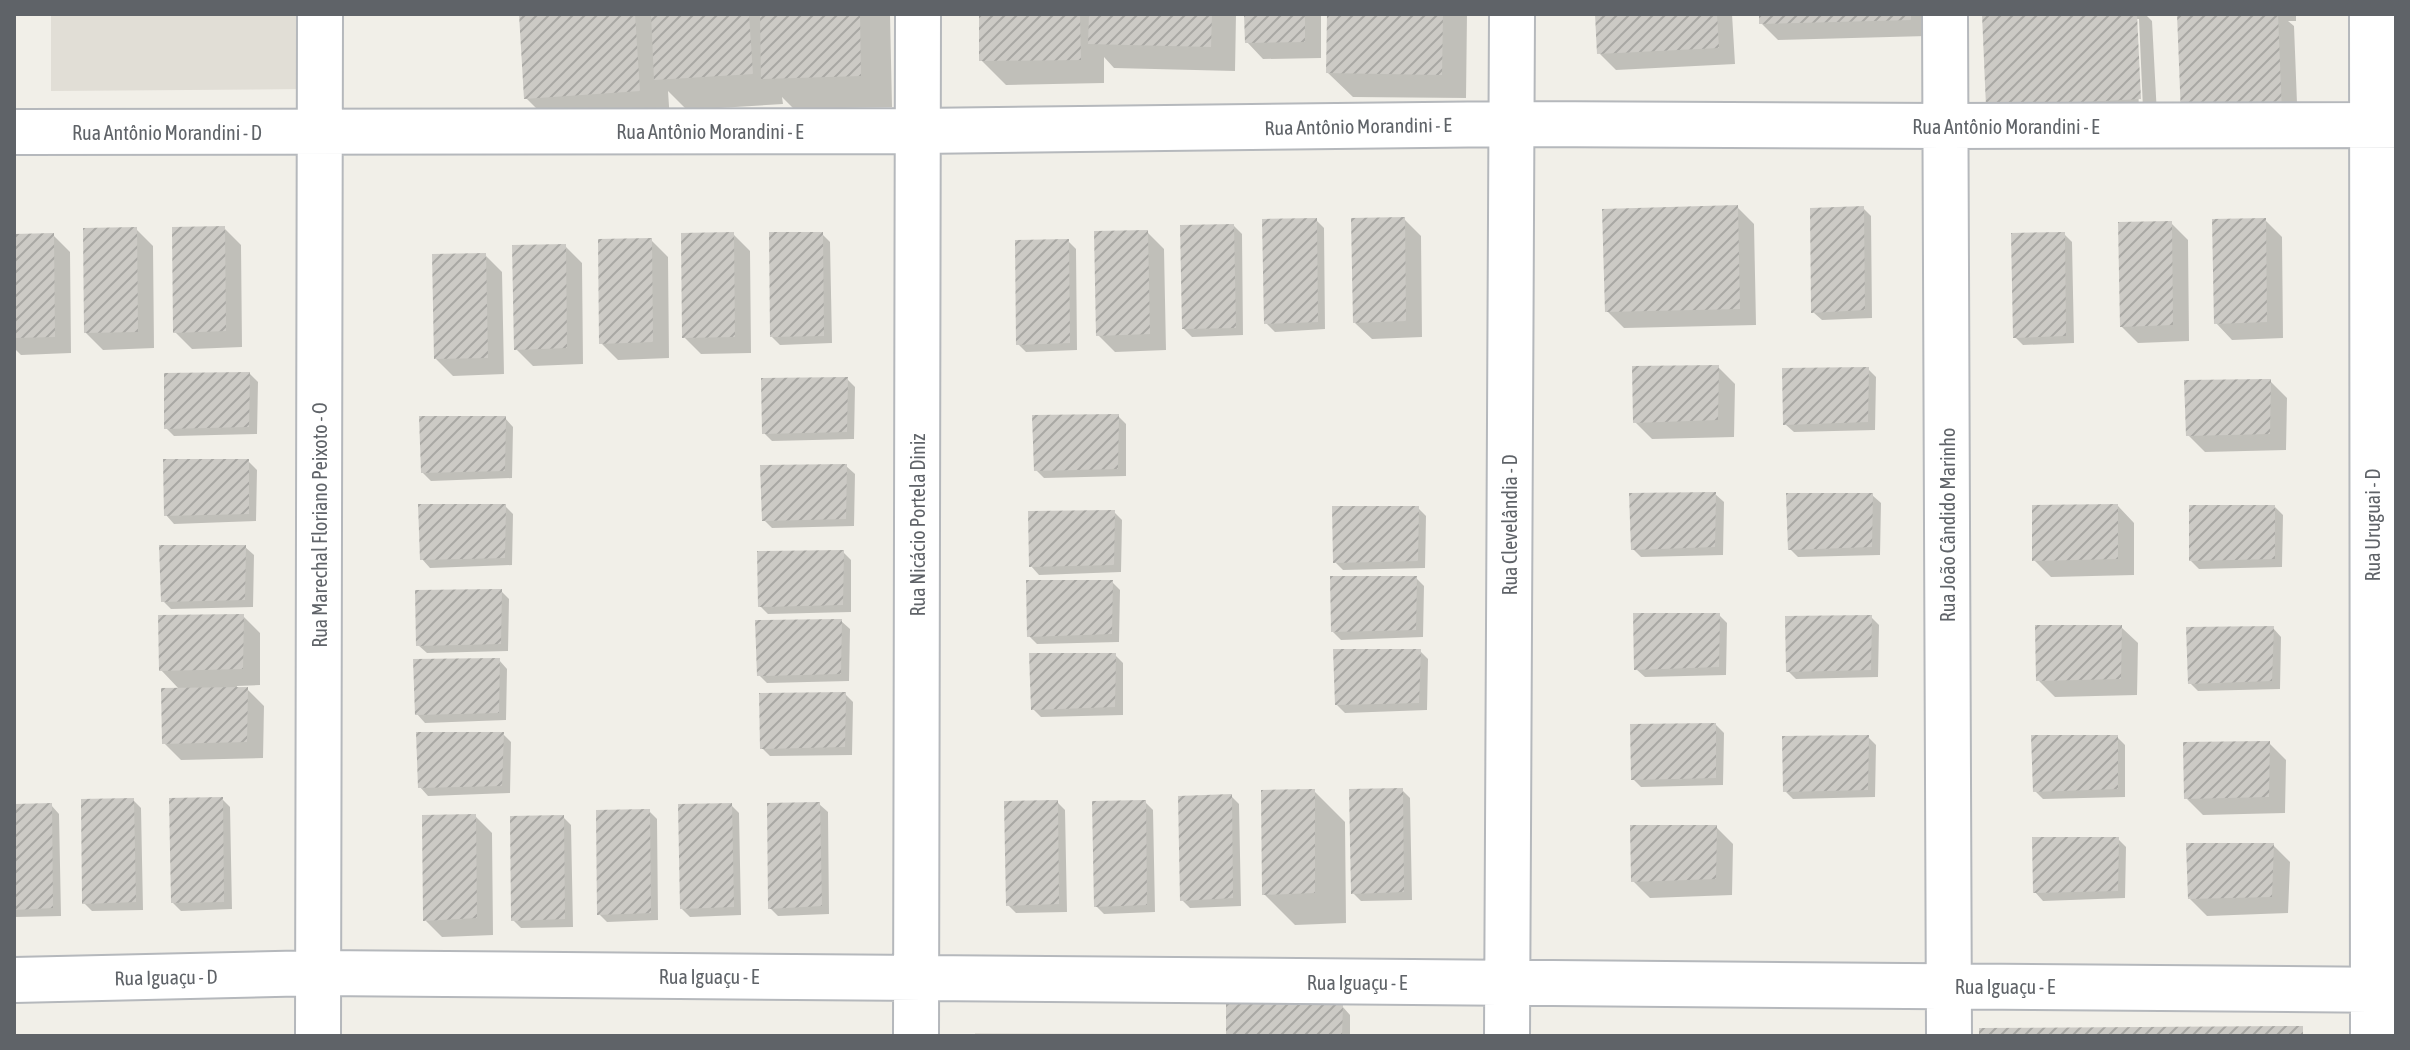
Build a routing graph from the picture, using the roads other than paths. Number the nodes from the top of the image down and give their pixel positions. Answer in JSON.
{"nodes":[{"id":1,"x":320,"y":14,"type":"edge"},
{"id":2,"x":918,"y":14,"type":"edge"},
{"id":3,"x":1512,"y":14,"type":"edge"},
{"id":4,"x":1945,"y":14,"type":"edge"},
{"id":5,"x":2372,"y":14,"type":"edge"},
{"id":6,"x":1512,"y":124,"type":"junction"},
{"id":7,"x":2383,"y":125,"type":"edge"},
{"id":8,"x":1944,"y":126,"type":"junction"},
{"id":9,"x":320,"y":131,"type":"junction"},
{"id":10,"x":918,"y":131,"type":"junction"},
{"id":11,"x":14,"y":132,"type":"edge"},
{"id":12,"x":318,"y":973,"type":"junction"},
{"id":13,"x":916,"y":978,"type":"junction"},
{"id":14,"x":14,"y":980,"type":"edge"},
{"id":15,"x":1507,"y":983,"type":"junction"},
{"id":16,"x":1949,"y":986,"type":"junction"},
{"id":17,"x":2384,"y":990,"type":"edge"},
{"id":18,"x":318,"y":1036,"type":"edge"},
{"id":19,"x":916,"y":1036,"type":"edge"},
{"id":20,"x":1507,"y":1036,"type":"edge"},
{"id":21,"x":1949,"y":1036,"type":"edge"},
{"id":22,"x":2373,"y":1036,"type":"edge"}],
"edges":[{"from":1,"to":9,"type":"street","name":"Rua Marechal Floriano Peixoto - O"},
{"from":2,"to":10,"type":"street","name":"Rua Nicácio Portela Diniz"},
{"from":3,"to":6,"type":"street","name":"Rua Clevelândia - D"},
{"from":4,"to":8,"type":"street","name":"Rua João Cândido Marinho"},
{"from":5,"to":7,"type":"street","name":"Rua Uruguai - D"},
{"from":6,"to":8,"type":"street","name":"Rua Antônio Morandini - E"},
{"from":6,"to":10,"type":"street","name":"Rua Antônio Morandini - E"},
{"from":6,"to":15,"type":"street","name":"Rua Clevelândia - D"},
{"from":7,"to":8,"type":"street","name":"Rua Antônio Morandini - E"},
{"from":7,"to":17,"type":"street","name":"Rua Uruguai - D"},
{"from":8,"to":16,"type":"street","name":"Rua João Cândido Marinho"},
{"from":9,"to":10,"type":"street","name":"Rua Antônio Morandini - E"},
{"from":9,"to":11,"type":"street","name":"Rua Antônio Morandini - D"},
{"from":9,"to":12,"type":"street","name":"Rua Marechal Floriano Peixoto - O"},
{"from":10,"to":13,"type":"street","name":"Rua Nicácio Portela Diniz"},
{"from":12,"to":13,"type":"street","name":"Rua Iguaçu - E"},
{"from":12,"to":14,"type":"street","name":"Rua Iguaçu - D"},
{"from":12,"to":18,"type":"street","name":"Rua Marechal Floriano Peixoto - O"},
{"from":13,"to":15,"type":"street","name":"Rua Iguaçu - E"},
{"from":13,"to":19,"type":"street","name":"Rua Nicácio Portela Diniz"},
{"from":15,"to":16,"type":"street","name":"Rua Iguaçu - E"},
{"from":15,"to":20,"type":"street","name":"Rua Clevelândia - D"},
{"from":16,"to":17,"type":"street","name":"Rua Iguaçu - E"},
{"from":16,"to":21,"type":"street","name":"Rua João Cândido Marinho"},
{"from":17,"to":22,"type":"street","name":"Rua Uruguai - D"}]}
